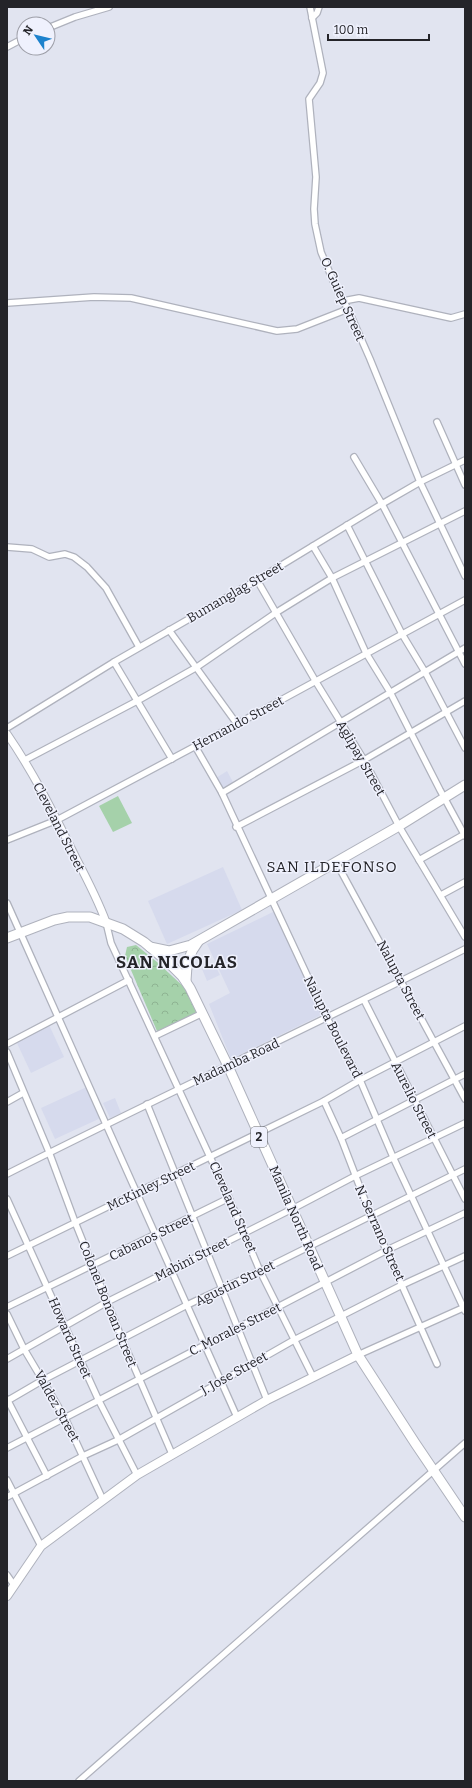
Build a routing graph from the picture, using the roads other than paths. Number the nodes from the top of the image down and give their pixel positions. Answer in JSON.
{"nodes":[{"id":1,"x":109,"y":7,"type":"edge"},
{"id":2,"x":310,"y":7,"type":"edge"},
{"id":3,"x":319,"y":7,"type":"edge"},
{"id":4,"x":312,"y":18,"type":"junction"},
{"id":5,"x":56,"y":25,"type":"edge"},
{"id":6,"x":16,"y":42,"type":"edge"},
{"id":7,"x":7,"y":47,"type":"edge"},
{"id":8,"x":343,"y":301,"type":"junction"},
{"id":9,"x":7,"y":303,"type":"edge"},
{"id":10,"x":348,"y":309,"type":"junction"},
{"id":11,"x":465,"y":314,"type":"edge"},
{"id":12,"x":437,"y":422,"type":"dead end"},
{"id":13,"x":354,"y":457,"type":"dead end"},
{"id":14,"x":465,"y":460,"type":"edge"},
{"id":15,"x":456,"y":464,"type":"junction"},
{"id":16,"x":420,"y":482,"type":"junction"},
{"id":17,"x":465,"y":485,"type":"edge"},
{"id":18,"x":382,"y":504,"type":"junction"},
{"id":19,"x":465,"y":511,"type":"edge"},
{"id":20,"x":439,"y":524,"type":"junction"},
{"id":21,"x":347,"y":525,"type":"junction"},
{"id":22,"x":401,"y":542,"type":"junction"},
{"id":23,"x":313,"y":546,"type":"junction"},
{"id":24,"x":7,"y":547,"type":"edge"},
{"id":25,"x":366,"y":560,"type":"junction"},
{"id":26,"x":465,"y":576,"type":"edge"},
{"id":27,"x":332,"y":578,"type":"junction"},
{"id":28,"x":257,"y":580,"type":"junction"},
{"id":29,"x":465,"y":600,"type":"edge"},
{"id":30,"x":277,"y":612,"type":"junction"},
{"id":31,"x":438,"y":614,"type":"junction"},
{"id":32,"x":169,"y":630,"type":"junction"},
{"id":33,"x":402,"y":634,"type":"junction"},
{"id":34,"x":139,"y":647,"type":"junction"},
{"id":35,"x":465,"y":648,"type":"edge"},
{"id":36,"x":458,"y":652,"type":"junction"},
{"id":37,"x":366,"y":653,"type":"junction"},
{"id":38,"x":114,"y":662,"type":"junction"},
{"id":39,"x":465,"y":664,"type":"edge"},
{"id":40,"x":197,"y":667,"type":"junction"},
{"id":41,"x":425,"y":672,"type":"junction"},
{"id":42,"x":316,"y":682,"type":"junction"},
{"id":43,"x":390,"y":692,"type":"junction"},
{"id":44,"x":138,"y":701,"type":"junction"},
{"id":45,"x":465,"y":701,"type":"edge"},
{"id":46,"x":446,"y":712,"type":"junction"},
{"id":47,"x":340,"y":722,"type":"junction"},
{"id":48,"x":237,"y":724,"type":"junction"},
{"id":49,"x":7,"y":728,"type":"edge"},
{"id":50,"x":410,"y":733,"type":"junction"},
{"id":51,"x":7,"y":734,"type":"edge"},
{"id":52,"x":195,"y":746,"type":"junction"},
{"id":53,"x":465,"y":748,"type":"edge"},
{"id":54,"x":172,"y":759,"type":"junction"},
{"id":55,"x":25,"y":760,"type":"junction"},
{"id":56,"x":364,"y":760,"type":"junction"},
{"id":57,"x":465,"y":785,"type":"edge"},
{"id":58,"x":222,"y":794,"type":"junction"},
{"id":59,"x":444,"y":798,"type":"junction"},
{"id":60,"x":57,"y":820,"type":"junction"},
{"id":61,"x":399,"y":826,"type":"junction"},
{"id":62,"x":236,"y":827,"type":"junction"},
{"id":63,"x":465,"y":835,"type":"edge"},
{"id":64,"x":7,"y":840,"type":"edge"},
{"id":65,"x":419,"y":860,"type":"junction"},
{"id":66,"x":336,"y":862,"type":"junction"},
{"id":67,"x":465,"y":882,"type":"edge"},
{"id":68,"x":441,"y":895,"type":"junction"},
{"id":69,"x":270,"y":900,"type":"junction"},
{"id":70,"x":7,"y":903,"type":"edge"},
{"id":71,"x":106,"y":922,"type":"junction"},
{"id":72,"x":20,"y":934,"type":"junction"},
{"id":73,"x":465,"y":937,"type":"edge"},
{"id":74,"x":7,"y":938,"type":"edge"},
{"id":75,"x":200,"y":940,"type":"junction"},
{"id":76,"x":150,"y":947,"type":"junction"},
{"id":77,"x":465,"y":949,"type":"edge"},
{"id":78,"x":129,"y":980,"type":"junction"},
{"id":79,"x":186,"y":981,"type":"junction"},
{"id":80,"x":401,"y":981,"type":"junction"},
{"id":81,"x":364,"y":1000,"type":"junction"},
{"id":82,"x":203,"y":1013,"type":"junction"},
{"id":83,"x":57,"y":1018,"type":"junction"},
{"id":84,"x":326,"y":1018,"type":"junction"},
{"id":85,"x":465,"y":1026,"type":"edge"},
{"id":86,"x":155,"y":1036,"type":"junction"},
{"id":87,"x":434,"y":1042,"type":"junction"},
{"id":88,"x":7,"y":1044,"type":"edge"},
{"id":89,"x":7,"y":1052,"type":"edge"},
{"id":90,"x":395,"y":1063,"type":"junction"},
{"id":91,"x":228,"y":1066,"type":"junction"},
{"id":92,"x":465,"y":1074,"type":"edge"},
{"id":93,"x":455,"y":1079,"type":"junction"},
{"id":94,"x":360,"y":1080,"type":"junction"},
{"id":95,"x":178,"y":1089,"type":"junction"},
{"id":96,"x":23,"y":1094,"type":"junction"},
{"id":97,"x":465,"y":1099,"type":"edge"},
{"id":98,"x":324,"y":1101,"type":"junction"},
{"id":99,"x":414,"y":1101,"type":"junction"},
{"id":100,"x":7,"y":1102,"type":"edge"},
{"id":101,"x":147,"y":1104,"type":"junction"},
{"id":102,"x":377,"y":1119,"type":"junction"},
{"id":103,"x":465,"y":1123,"type":"edge"},
{"id":104,"x":107,"y":1124,"type":"junction"},
{"id":105,"x":257,"y":1133,"type":"junction"},
{"id":106,"x":341,"y":1138,"type":"junction"},
{"id":107,"x":433,"y":1138,"type":"junction"},
{"id":108,"x":49,"y":1152,"type":"junction"},
{"id":109,"x":210,"y":1156,"type":"junction"},
{"id":110,"x":393,"y":1157,"type":"junction"},
{"id":111,"x":465,"y":1169,"type":"edge"},
{"id":112,"x":7,"y":1174,"type":"edge"},
{"id":113,"x":176,"y":1175,"type":"junction"},
{"id":114,"x":453,"y":1175,"type":"junction"},
{"id":115,"x":355,"y":1176,"type":"junction"},
{"id":116,"x":136,"y":1194,"type":"junction"},
{"id":117,"x":412,"y":1196,"type":"junction"},
{"id":118,"x":229,"y":1198,"type":"junction"},
{"id":119,"x":7,"y":1199,"type":"edge"},
{"id":120,"x":465,"y":1199,"type":"edge"},
{"id":121,"x":292,"y":1208,"type":"junction"},
{"id":122,"x":465,"y":1213,"type":"edge"},
{"id":123,"x":193,"y":1215,"type":"junction"},
{"id":124,"x":371,"y":1216,"type":"junction"},
{"id":125,"x":75,"y":1222,"type":"junction"},
{"id":126,"x":429,"y":1230,"type":"junction"},
{"id":127,"x":245,"y":1233,"type":"junction"},
{"id":128,"x":155,"y":1234,"type":"junction"},
{"id":129,"x":27,"y":1246,"type":"junction"},
{"id":130,"x":309,"y":1246,"type":"junction"},
{"id":131,"x":387,"y":1250,"type":"junction"},
{"id":132,"x":208,"y":1251,"type":"junction"},
{"id":133,"x":7,"y":1256,"type":"edge"},
{"id":134,"x":465,"y":1256,"type":"edge"},
{"id":135,"x":93,"y":1265,"type":"junction"},
{"id":136,"x":444,"y":1265,"type":"junction"},
{"id":137,"x":170,"y":1270,"type":"junction"},
{"id":138,"x":260,"y":1271,"type":"junction"},
{"id":139,"x":325,"y":1283,"type":"junction"},
{"id":140,"x":402,"y":1285,"type":"junction"},
{"id":141,"x":47,"y":1288,"type":"junction"},
{"id":142,"x":222,"y":1290,"type":"junction"},
{"id":143,"x":107,"y":1302,"type":"junction"},
{"id":144,"x":187,"y":1306,"type":"junction"},
{"id":145,"x":7,"y":1307,"type":"edge"},
{"id":146,"x":278,"y":1307,"type":"junction"},
{"id":147,"x":464,"y":1309,"type":"edge"},
{"id":148,"x":7,"y":1314,"type":"edge"},
{"id":149,"x":340,"y":1317,"type":"junction"},
{"id":150,"x":64,"y":1327,"type":"junction"},
{"id":151,"x":420,"y":1328,"type":"junction"},
{"id":152,"x":237,"y":1329,"type":"junction"},
{"id":153,"x":122,"y":1339,"type":"junction"},
{"id":154,"x":294,"y":1340,"type":"junction"},
{"id":155,"x":205,"y":1344,"type":"junction"},
{"id":156,"x":24,"y":1349,"type":"junction"},
{"id":157,"x":358,"y":1355,"type":"junction"},
{"id":158,"x":7,"y":1359,"type":"edge"},
{"id":159,"x":80,"y":1360,"type":"junction"},
{"id":160,"x":252,"y":1364,"type":"junction"},
{"id":161,"x":437,"y":1364,"type":"dead end"},
{"id":162,"x":313,"y":1377,"type":"junction"},
{"id":163,"x":43,"y":1380,"type":"junction"},
{"id":164,"x":140,"y":1380,"type":"junction"},
{"id":165,"x":220,"y":1381,"type":"junction"},
{"id":166,"x":7,"y":1400,"type":"edge"},
{"id":167,"x":267,"y":1400,"type":"junction"},
{"id":168,"x":99,"y":1401,"type":"junction"},
{"id":169,"x":156,"y":1417,"type":"junction"},
{"id":170,"x":237,"y":1417,"type":"junction"},
{"id":171,"x":64,"y":1418,"type":"junction"},
{"id":172,"x":27,"y":1438,"type":"junction"},
{"id":173,"x":118,"y":1440,"type":"junction"},
{"id":174,"x":465,"y":1443,"type":"edge"},
{"id":175,"x":7,"y":1448,"type":"edge"},
{"id":176,"x":172,"y":1454,"type":"junction"},
{"id":177,"x":83,"y":1456,"type":"junction"},
{"id":178,"x":433,"y":1471,"type":"junction"},
{"id":179,"x":137,"y":1475,"type":"junction"},
{"id":180,"x":47,"y":1476,"type":"junction"},
{"id":181,"x":7,"y":1480,"type":"edge"},
{"id":182,"x":14,"y":1493,"type":"junction"},
{"id":183,"x":7,"y":1497,"type":"edge"},
{"id":184,"x":103,"y":1500,"type":"junction"},
{"id":185,"x":465,"y":1517,"type":"edge"},
{"id":186,"x":42,"y":1546,"type":"junction"},
{"id":187,"x":7,"y":1575,"type":"edge"},
{"id":188,"x":14,"y":1584,"type":"junction"},
{"id":189,"x":7,"y":1596,"type":"edge"},
{"id":190,"x":79,"y":1781,"type":"edge"}],
"edges":[{"from":1,"to":5,"type":"street"},
{"from":2,"to":4,"type":"street","name":"O. Guiep Street"},
{"from":3,"to":4,"type":"street"},
{"from":4,"to":8,"type":"street","name":"O. Guiep Street"},
{"from":6,"to":7,"type":"street"},
{"from":8,"to":10,"type":"street","name":"O. Guiep Street"},
{"from":8,"to":11,"type":"street"},
{"from":9,"to":10,"type":"street"},
{"from":10,"to":16,"type":"street","name":"O. Guiep Street"},
{"from":12,"to":15,"type":"street"},
{"from":13,"to":18,"type":"street"},
{"from":14,"to":15,"type":"street","name":"Bumanglag Street"},
{"from":15,"to":16,"type":"street","name":"Bumanglag Street"},
{"from":15,"to":17,"type":"street"},
{"from":16,"to":18,"type":"street","name":"Bumanglag Street"},
{"from":16,"to":20,"type":"street","name":"O. Guiep Street"},
{"from":18,"to":21,"type":"street","name":"Bumanglag Street"},
{"from":18,"to":22,"type":"street"},
{"from":19,"to":20,"type":"street"},
{"from":20,"to":22,"type":"street"},
{"from":20,"to":26,"type":"street","name":"O. Guiep Street"},
{"from":21,"to":23,"type":"street","name":"Bumanglag Street"},
{"from":21,"to":25,"type":"street"},
{"from":22,"to":25,"type":"street"},
{"from":22,"to":31,"type":"street"},
{"from":23,"to":27,"type":"street"},
{"from":23,"to":28,"type":"street","name":"Bumanglag Street"},
{"from":24,"to":34,"type":"street"},
{"from":25,"to":27,"type":"street"},
{"from":25,"to":33,"type":"street"},
{"from":27,"to":30,"type":"street"},
{"from":27,"to":37,"type":"street"},
{"from":28,"to":30,"type":"street","name":"Aglipay Street"},
{"from":28,"to":32,"type":"street","name":"Bumanglag Street"},
{"from":29,"to":31,"type":"street","name":"Hernando Street"},
{"from":30,"to":40,"type":"street"},
{"from":30,"to":42,"type":"street","name":"Aglipay Street"},
{"from":31,"to":33,"type":"street","name":"Hernando Street"},
{"from":31,"to":36,"type":"street"},
{"from":32,"to":34,"type":"street","name":"Bumanglag Street"},
{"from":32,"to":40,"type":"street"},
{"from":33,"to":37,"type":"street","name":"Hernando Street"},
{"from":33,"to":41,"type":"street"},
{"from":34,"to":38,"type":"street","name":"Bumanglag Street"},
{"from":35,"to":36,"type":"street"},
{"from":36,"to":39,"type":"street"},
{"from":36,"to":41,"type":"street"},
{"from":37,"to":42,"type":"street","name":"Hernando Street"},
{"from":37,"to":43,"type":"street"},
{"from":38,"to":44,"type":"street"},
{"from":38,"to":49,"type":"street","name":"Bumanglag Street"},
{"from":40,"to":44,"type":"street"},
{"from":40,"to":48,"type":"street"},
{"from":41,"to":43,"type":"street"},
{"from":41,"to":46,"type":"street"},
{"from":42,"to":47,"type":"street","name":"Aglipay Street"},
{"from":42,"to":48,"type":"street","name":"Hernando Street"},
{"from":43,"to":47,"type":"street"},
{"from":43,"to":50,"type":"street"},
{"from":44,"to":54,"type":"street"},
{"from":44,"to":55,"type":"street"},
{"from":45,"to":46,"type":"street"},
{"from":46,"to":50,"type":"street"},
{"from":46,"to":53,"type":"street"},
{"from":47,"to":56,"type":"street","name":"Aglipay Street"},
{"from":47,"to":58,"type":"street"},
{"from":48,"to":52,"type":"street","name":"Hernando Street"},
{"from":50,"to":56,"type":"street"},
{"from":50,"to":59,"type":"street"},
{"from":51,"to":55,"type":"street","name":"Cleveland Street"},
{"from":52,"to":54,"type":"street","name":"Hernando Street"},
{"from":52,"to":58,"type":"street","name":"Nalupta Boulevard"},
{"from":54,"to":60,"type":"street","name":"Hernando Street"},
{"from":55,"to":60,"type":"street","name":"Cleveland Street"},
{"from":56,"to":61,"type":"street","name":"Aglipay Street"},
{"from":56,"to":62,"type":"street"},
{"from":57,"to":59,"type":"main road"},
{"from":58,"to":62,"type":"street","name":"Nalupta Boulevard"},
{"from":59,"to":61,"type":"main road"},
{"from":59,"to":63,"type":"street"},
{"from":60,"to":64,"type":"street","name":"Hernando Street"},
{"from":60,"to":71,"type":"street","name":"Cleveland Street"},
{"from":61,"to":65,"type":"street","name":"Aglipay Street"},
{"from":61,"to":66,"type":"main road"},
{"from":62,"to":69,"type":"street","name":"Nalupta Boulevard"},
{"from":63,"to":65,"type":"street"},
{"from":65,"to":68,"type":"street","name":"Aglipay Street"},
{"from":66,"to":69,"type":"main road"},
{"from":66,"to":80,"type":"street","name":"Nalupta Street"},
{"from":67,"to":68,"type":"street"},
{"from":68,"to":73,"type":"street","name":"Aglipay Street"},
{"from":69,"to":75,"type":"main road"},
{"from":69,"to":84,"type":"street","name":"Nalupta Boulevard"},
{"from":70,"to":72,"type":"street"},
{"from":71,"to":72,"type":"main road","name":"Manila North Road","number":"2"},
{"from":71,"to":76,"type":"main road","name":"Manila North Road","number":"2"},
{"from":71,"to":78,"type":"street","name":"Cleveland Street"},
{"from":72,"to":74,"type":"main road","name":"Manila North Road","number":"2"},
{"from":72,"to":83,"type":"street"},
{"from":75,"to":76,"type":"main road"},
{"from":75,"to":79,"type":"main road"},
{"from":76,"to":79,"type":"main road","name":"Manila North Road","number":"2"},
{"from":77,"to":80,"type":"street","name":"Madamba Road"},
{"from":78,"to":83,"type":"street"},
{"from":78,"to":86,"type":"street","name":"Cleveland Street"},
{"from":79,"to":82,"type":"main road","name":"Manila North Road","number":"2"},
{"from":80,"to":81,"type":"street","name":"Madamba Road"},
{"from":80,"to":87,"type":"street","name":"Nalupta Street"},
{"from":81,"to":84,"type":"street","name":"Madamba Road"},
{"from":81,"to":90,"type":"street","name":"Aurelio Street"},
{"from":82,"to":86,"type":"street"},
{"from":82,"to":91,"type":"main road","name":"Manila North Road","number":"2"},
{"from":83,"to":88,"type":"street"},
{"from":83,"to":104,"type":"street"},
{"from":84,"to":91,"type":"street","name":"Madamba Road"},
{"from":84,"to":94,"type":"street","name":"Nalupta Boulevard"},
{"from":85,"to":87,"type":"street","name":"McKinley Street"},
{"from":86,"to":95,"type":"street","name":"Cleveland Street"},
{"from":87,"to":90,"type":"street","name":"McKinley Street"},
{"from":87,"to":93,"type":"street","name":"Nalupta Street"},
{"from":89,"to":96,"type":"street","name":"Colonel Bonoan Street"},
{"from":90,"to":94,"type":"street","name":"McKinley Street"},
{"from":90,"to":99,"type":"street","name":"Aurelio Street"},
{"from":91,"to":95,"type":"street","name":"Madamba Road"},
{"from":91,"to":105,"type":"main road","name":"Manila North Road","number":"2"},
{"from":92,"to":93,"type":"street"},
{"from":93,"to":97,"type":"street","name":"Nalupta Street"},
{"from":93,"to":99,"type":"street"},
{"from":94,"to":98,"type":"street","name":"McKinley Street"},
{"from":94,"to":102,"type":"street","name":"Nalupta Boulevard"},
{"from":95,"to":101,"type":"street","name":"Madamba Road"},
{"from":95,"to":109,"type":"street","name":"Cleveland Street"},
{"from":96,"to":100,"type":"street"},
{"from":96,"to":108,"type":"street","name":"Colonel Bonoan Street"},
{"from":98,"to":105,"type":"street","name":"McKinley Street"},
{"from":98,"to":106,"type":"street","name":"N. Serrano Street"},
{"from":99,"to":102,"type":"street"},
{"from":99,"to":107,"type":"street","name":"Aurelio Street"},
{"from":101,"to":104,"type":"street","name":"Madamba Road"},
{"from":101,"to":113,"type":"street"},
{"from":102,"to":106,"type":"street"},
{"from":102,"to":110,"type":"street","name":"Nalupta Boulevard"},
{"from":103,"to":107,"type":"street","name":"Mabini Street"},
{"from":104,"to":108,"type":"street","name":"Madamba Road"},
{"from":104,"to":116,"type":"street"},
{"from":105,"to":109,"type":"street","name":"McKinley Street"},
{"from":105,"to":121,"type":"main road","name":"Manila North Road","number":"2"},
{"from":106,"to":115,"type":"street","name":"N. Serrano Street"},
{"from":107,"to":110,"type":"street","name":"Mabini Street"},
{"from":107,"to":114,"type":"street","name":"Aurelio Street"},
{"from":108,"to":112,"type":"street","name":"Madamba Road"},
{"from":108,"to":125,"type":"street","name":"Colonel Bonoan Street"},
{"from":109,"to":113,"type":"street","name":"McKinley Street"},
{"from":109,"to":118,"type":"street","name":"Cleveland Street"},
{"from":110,"to":115,"type":"street","name":"Mabini Street"},
{"from":110,"to":117,"type":"street","name":"Nalupta Boulevard"},
{"from":111,"to":114,"type":"street","name":"Agustin Street"},
{"from":113,"to":116,"type":"street","name":"McKinley Street"},
{"from":113,"to":123,"type":"street"},
{"from":114,"to":117,"type":"street","name":"Agustin Street"},
{"from":114,"to":120,"type":"street","name":"Aurelio Street"},
{"from":115,"to":121,"type":"street","name":"Mabini Street"},
{"from":115,"to":124,"type":"street","name":"N. Serrano Street"},
{"from":116,"to":125,"type":"street","name":"McKinley Street"},
{"from":116,"to":128,"type":"street"},
{"from":117,"to":124,"type":"street","name":"Agustin Street"},
{"from":117,"to":126,"type":"street","name":"Nalupta Boulevard"},
{"from":118,"to":123,"type":"street","name":"Cabanos Street"},
{"from":118,"to":127,"type":"street","name":"Cleveland Street"},
{"from":119,"to":129,"type":"street","name":"Howard Street"},
{"from":121,"to":127,"type":"street","name":"Mabini Street"},
{"from":121,"to":130,"type":"main road","name":"Manila North Road","number":"2"},
{"from":122,"to":126,"type":"street","name":"C. Morales Street"},
{"from":123,"to":128,"type":"street","name":"Cabanos Street"},
{"from":123,"to":132,"type":"street"},
{"from":124,"to":130,"type":"street","name":"Agustin Street"},
{"from":124,"to":131,"type":"street","name":"N. Serrano Street"},
{"from":125,"to":129,"type":"street","name":"McKinley Street"},
{"from":125,"to":135,"type":"street","name":"Colonel Bonoan Street"},
{"from":126,"to":131,"type":"street","name":"C. Morales Street"},
{"from":126,"to":136,"type":"street","name":"Nalupta Boulevard"},
{"from":127,"to":132,"type":"street","name":"Mabini Street"},
{"from":127,"to":138,"type":"street","name":"Cleveland Street"},
{"from":128,"to":135,"type":"street","name":"Cabanos Street"},
{"from":128,"to":137,"type":"street"},
{"from":129,"to":133,"type":"street","name":"McKinley Street"},
{"from":129,"to":141,"type":"street","name":"Howard Street"},
{"from":130,"to":138,"type":"street","name":"Agustin Street"},
{"from":130,"to":139,"type":"main road","name":"Manila North Road","number":"2"},
{"from":131,"to":139,"type":"street","name":"C. Morales Street"},
{"from":131,"to":140,"type":"street","name":"N. Serrano Street"},
{"from":132,"to":137,"type":"street","name":"Mabini Street"},
{"from":132,"to":142,"type":"street"},
{"from":134,"to":136,"type":"street","name":"J. Jose Street"},
{"from":135,"to":141,"type":"street","name":"Cabanos Street"},
{"from":135,"to":143,"type":"street","name":"Colonel Bonoan Street"},
{"from":136,"to":140,"type":"street","name":"J. Jose Street"},
{"from":136,"to":147,"type":"street","name":"Nalupta Boulevard"},
{"from":137,"to":143,"type":"street","name":"Mabini Street"},
{"from":137,"to":144,"type":"street"},
{"from":138,"to":142,"type":"street","name":"Agustin Street"},
{"from":138,"to":146,"type":"street","name":"Cleveland Street"},
{"from":139,"to":146,"type":"street","name":"C. Morales Street"},
{"from":139,"to":149,"type":"main road","name":"Manila North Road","number":"2"},
{"from":140,"to":149,"type":"street","name":"J. Jose Street"},
{"from":140,"to":151,"type":"street","name":"N. Serrano Street"},
{"from":141,"to":145,"type":"street","name":"Cabanos Street"},
{"from":141,"to":150,"type":"street","name":"Howard Street"},
{"from":142,"to":144,"type":"street","name":"Agustin Street"},
{"from":142,"to":152,"type":"street"},
{"from":143,"to":150,"type":"street","name":"Mabini Street"},
{"from":143,"to":153,"type":"street","name":"Colonel Bonoan Street"},
{"from":144,"to":153,"type":"street","name":"Agustin Street"},
{"from":144,"to":155,"type":"street"},
{"from":146,"to":152,"type":"street","name":"C. Morales Street"},
{"from":146,"to":154,"type":"street","name":"Cleveland Street"},
{"from":147,"to":151,"type":"street"},
{"from":148,"to":156,"type":"street","name":"Valdez Street"},
{"from":149,"to":154,"type":"street","name":"J. Jose Street"},
{"from":149,"to":157,"type":"main road","name":"Manila North Road","number":"2"},
{"from":150,"to":156,"type":"street","name":"Mabini Street"},
{"from":150,"to":159,"type":"street","name":"Howard Street"},
{"from":151,"to":157,"type":"street"},
{"from":151,"to":161,"type":"street","name":"N. Serrano Street"},
{"from":152,"to":155,"type":"street","name":"C. Morales Street"},
{"from":152,"to":160,"type":"street"},
{"from":153,"to":159,"type":"street","name":"Agustin Street"},
{"from":153,"to":164,"type":"street","name":"Colonel Bonoan Street"},
{"from":154,"to":160,"type":"street","name":"J. Jose Street"},
{"from":154,"to":162,"type":"street","name":"Cleveland Street"},
{"from":155,"to":164,"type":"street","name":"C. Morales Street"},
{"from":155,"to":165,"type":"street"},
{"from":156,"to":158,"type":"street","name":"Mabini Street"},
{"from":156,"to":163,"type":"street","name":"Valdez Street"},
{"from":157,"to":162,"type":"main road"},
{"from":157,"to":178,"type":"main road","name":"Manila North Road","number":"2"},
{"from":159,"to":163,"type":"street","name":"Agustin Street"},
{"from":159,"to":168,"type":"street","name":"Howard Street"},
{"from":160,"to":165,"type":"street","name":"J. Jose Street"},
{"from":160,"to":167,"type":"street"},
{"from":162,"to":167,"type":"main road"},
{"from":163,"to":166,"type":"street","name":"Agustin Street"},
{"from":163,"to":171,"type":"street","name":"Valdez Street"},
{"from":164,"to":168,"type":"street","name":"C. Morales Street"},
{"from":164,"to":169,"type":"street","name":"Colonel Bonoan Street"},
{"from":165,"to":169,"type":"street","name":"J. Jose Street"},
{"from":165,"to":170,"type":"street"},
{"from":166,"to":172,"type":"street"},
{"from":167,"to":170,"type":"main road"},
{"from":168,"to":171,"type":"street","name":"C. Morales Street"},
{"from":168,"to":173,"type":"street","name":"Howard Street"},
{"from":169,"to":173,"type":"street","name":"J. Jose Street"},
{"from":169,"to":176,"type":"street","name":"Colonel Bonoan Street"},
{"from":170,"to":176,"type":"main road"},
{"from":171,"to":172,"type":"street","name":"C. Morales Street"},
{"from":171,"to":177,"type":"street","name":"Valdez Street"},
{"from":172,"to":175,"type":"street","name":"C. Morales Street"},
{"from":172,"to":180,"type":"street"},
{"from":173,"to":177,"type":"street","name":"J. Jose Street"},
{"from":173,"to":179,"type":"street","name":"Howard Street"},
{"from":174,"to":178,"type":"street"},
{"from":176,"to":179,"type":"main road"},
{"from":177,"to":180,"type":"street","name":"J. Jose Street"},
{"from":177,"to":184,"type":"street","name":"Valdez Street"},
{"from":178,"to":185,"type":"main road","name":"Manila North Road","number":"2"},
{"from":178,"to":190,"type":"street"},
{"from":179,"to":184,"type":"main road"},
{"from":180,"to":182,"type":"street","name":"J. Jose Street"},
{"from":181,"to":182,"type":"street"},
{"from":182,"to":183,"type":"street","name":"J. Jose Street"},
{"from":182,"to":186,"type":"street"},
{"from":184,"to":186,"type":"main road"},
{"from":186,"to":188,"type":"main road"},
{"from":187,"to":188,"type":"street"},
{"from":188,"to":189,"type":"main road"}]}
